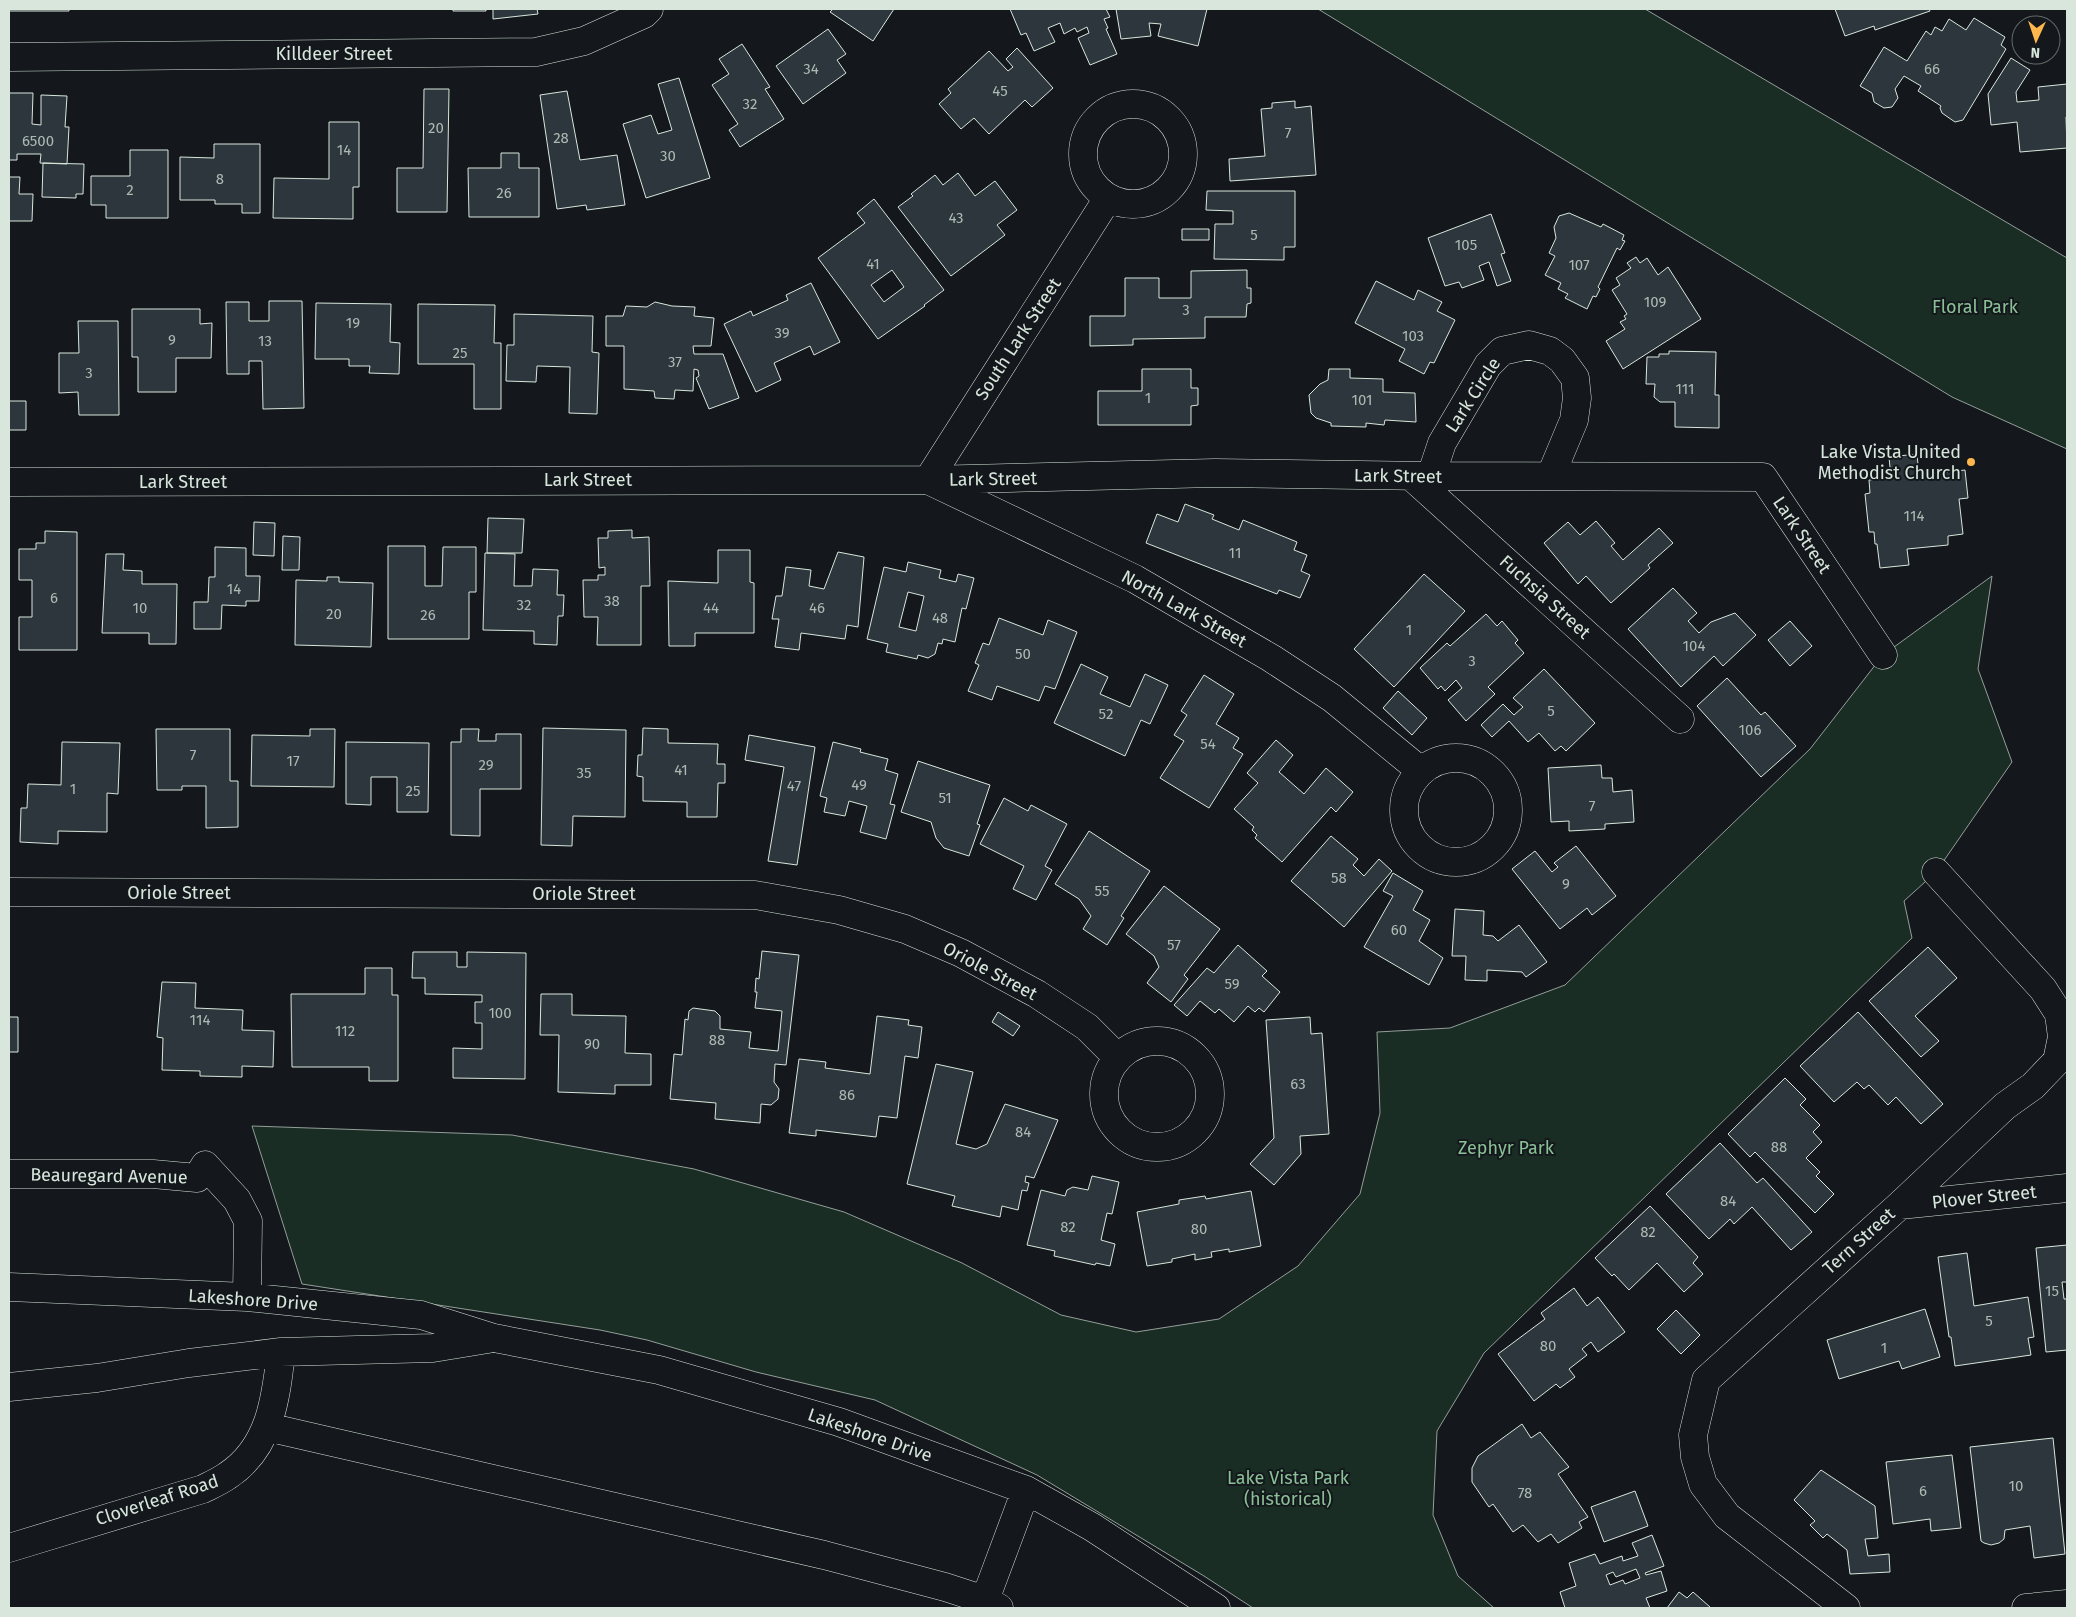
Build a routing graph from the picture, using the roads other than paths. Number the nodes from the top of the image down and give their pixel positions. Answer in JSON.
{"nodes":[{"id":1,"x":649,"y":9,"type":"edge"},
{"id":2,"x":9,"y":57,"type":"edge"},
{"id":3,"x":1108,"y":198,"type":"dead end"},
{"id":4,"x":1551,"y":475,"type":"junction"},
{"id":5,"x":1421,"y":476,"type":"junction"},
{"id":6,"x":928,"y":480,"type":"junction"},
{"id":7,"x":9,"y":482,"type":"edge"},
{"id":8,"x":1883,"y":655,"type":"dead end"},
{"id":9,"x":1680,"y":718,"type":"dead end"},
{"id":10,"x":1421,"y":772,"type":"dead end"},
{"id":11,"x":1936,"y":872,"type":"dead end"},
{"id":12,"x":9,"y":892,"type":"edge"},
{"id":13,"x":1118,"y":1058,"type":"dead end"},
{"id":14,"x":9,"y":1174,"type":"edge"},
{"id":15,"x":2067,"y":1188,"type":"edge"},
{"id":16,"x":1900,"y":1205,"type":"junction"},
{"id":17,"x":9,"y":1287,"type":"edge"},
{"id":18,"x":247,"y":1297,"type":"junction"},
{"id":19,"x":494,"y":1338,"type":"junction"},
{"id":20,"x":281,"y":1352,"type":"junction"},
{"id":21,"x":9,"y":1387,"type":"edge"},
{"id":22,"x":267,"y":1427,"type":"junction"},
{"id":23,"x":1026,"y":1490,"type":"junction"},
{"id":24,"x":9,"y":1548,"type":"edge"},
{"id":25,"x":992,"y":1604,"type":"edge"},
{"id":26,"x":2067,"y":1604,"type":"edge"},
{"id":27,"x":1216,"y":1608,"type":"edge"},
{"id":28,"x":1846,"y":1608,"type":"edge"},
{"id":29,"x":2026,"y":1608,"type":"edge"}],
"edges":[{"from":1,"to":2,"type":"street","name":"Killdeer Street"},
{"from":3,"to":6,"type":"street","name":"South Lark Street"},
{"from":4,"to":5,"type":"street","name":"Lark Street"},
{"from":4,"to":5,"type":"street","name":"Lark Circle"},
{"from":4,"to":8,"type":"street","name":"Lark Street"},
{"from":5,"to":6,"type":"street","name":"Lark Street"},
{"from":5,"to":9,"type":"street","name":"Fuchsia Street"},
{"from":6,"to":7,"type":"street","name":"Lark Street"},
{"from":6,"to":10,"type":"street","name":"North Lark Street"},
{"from":11,"to":16,"type":"street","name":"Tern Street"},
{"from":12,"to":13,"type":"street","name":"Oriole Street"},
{"from":14,"to":18,"type":"street","name":"Beauregard Avenue"},
{"from":15,"to":16,"type":"street","name":"Plover Street"},
{"from":16,"to":28,"type":"street","name":"Tern Street"},
{"from":17,"to":18,"type":"street","name":"Lakeshore Drive"},
{"from":18,"to":19,"type":"street","name":"Lakeshore Drive"},
{"from":19,"to":20,"type":"street","name":"Lakeshore Drive"},
{"from":19,"to":23,"type":"street","name":"Lakeshore Drive"},
{"from":20,"to":21,"type":"street","name":"Lakeshore Drive"},
{"from":20,"to":22,"type":"street","name":"Cloverleaf Road"},
{"from":22,"to":24,"type":"street","name":"Cloverleaf Road"},
{"from":22,"to":25,"type":"street"},
{"from":23,"to":25,"type":"street"},
{"from":23,"to":27,"type":"street","name":"Lakeshore Drive"},
{"from":26,"to":29,"type":"street"}]}
